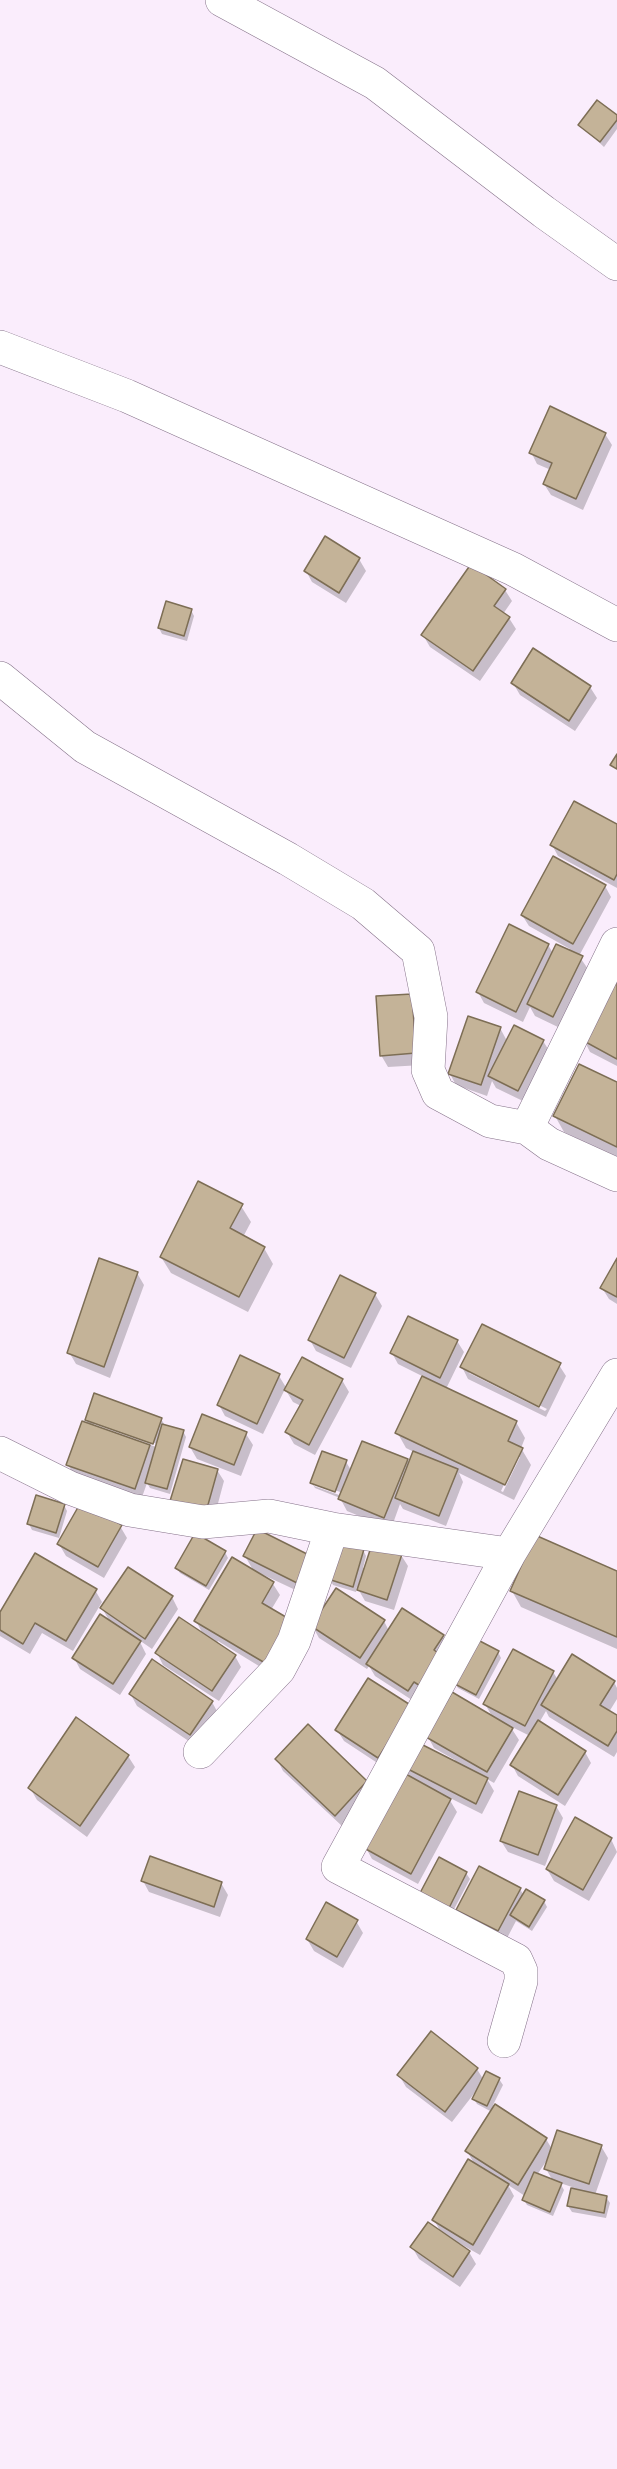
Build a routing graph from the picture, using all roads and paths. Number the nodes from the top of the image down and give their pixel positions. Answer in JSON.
{"nodes":[{"id":1,"x":222,"y":0,"type":"edge"},
{"id":2,"x":617,"y":264,"type":"edge"},
{"id":3,"x":0,"y":347,"type":"edge"},
{"id":4,"x":617,"y":625,"type":"edge"},
{"id":5,"x":0,"y":678,"type":"edge"},
{"id":6,"x":617,"y":944,"type":"edge"},
{"id":7,"x":527,"y":1128,"type":"junction"},
{"id":8,"x":617,"y":1175,"type":"edge"},
{"id":9,"x":617,"y":1375,"type":"edge"},
{"id":10,"x":0,"y":1453,"type":"edge"},
{"id":11,"x":332,"y":1529,"type":"junction"},
{"id":12,"x":509,"y":1554,"type":"junction"},
{"id":13,"x":200,"y":1752,"type":"dead end"},
{"id":14,"x":504,"y":2041,"type":"dead end"}],
"edges":[{"from":1,"to":2,"type":"street"},
{"from":3,"to":4,"type":"street"},
{"from":5,"to":7,"type":"street"},
{"from":6,"to":7,"type":"street"},
{"from":7,"to":8,"type":"street"},
{"from":9,"to":12,"type":"street"},
{"from":10,"to":11,"type":"street"},
{"from":11,"to":12,"type":"street"},
{"from":11,"to":13,"type":"street"},
{"from":12,"to":14,"type":"street"}]}
